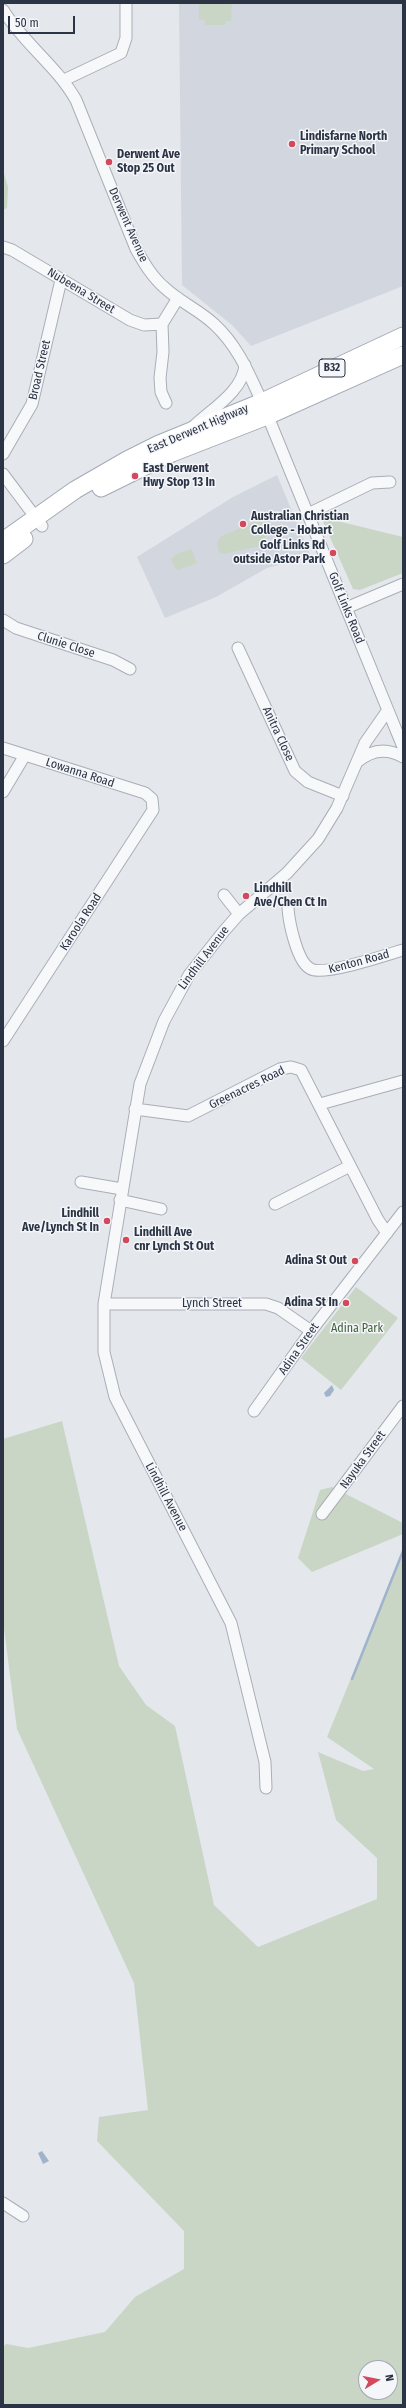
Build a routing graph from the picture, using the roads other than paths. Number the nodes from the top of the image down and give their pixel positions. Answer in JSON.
{"nodes":[{"id":1,"x":126,"y":3,"type":"edge"},
{"id":2,"x":3,"y":10,"type":"edge"},
{"id":3,"x":64,"y":80,"type":"junction"},
{"id":4,"x":3,"y":247,"type":"edge"},
{"id":5,"x":61,"y":280,"type":"junction"},
{"id":6,"x":178,"y":298,"type":"junction"},
{"id":7,"x":162,"y":324,"type":"junction"},
{"id":8,"x":403,"y":336,"type":"edge"},
{"id":9,"x":403,"y":355,"type":"edge"},
{"id":10,"x":245,"y":365,"type":"junction"},
{"id":11,"x":166,"y":403,"type":"dead end"},
{"id":12,"x":265,"y":409,"type":"junction"},
{"id":13,"x":186,"y":434,"type":"junction"},
{"id":14,"x":3,"y":454,"type":"edge"},
{"id":15,"x":3,"y":474,"type":"edge"},
{"id":16,"x":390,"y":482,"type":"dead end"},
{"id":17,"x":308,"y":514,"type":"junction"},
{"id":18,"x":39,"y":522,"type":"junction"},
{"id":19,"x":3,"y":541,"type":"edge"},
{"id":20,"x":3,"y":555,"type":"edge"},
{"id":21,"x":403,"y":584,"type":"edge"},
{"id":22,"x":346,"y":608,"type":"junction"},
{"id":23,"x":3,"y":620,"type":"edge"},
{"id":24,"x":238,"y":648,"type":"dead end"},
{"id":25,"x":130,"y":668,"type":"dead end"},
{"id":26,"x":388,"y":710,"type":"junction"},
{"id":27,"x":403,"y":747,"type":"edge"},
{"id":28,"x":3,"y":748,"type":"edge"},
{"id":29,"x":25,"y":755,"type":"junction"},
{"id":30,"x":403,"y":758,"type":"edge"},
{"id":31,"x":355,"y":764,"type":"junction"},
{"id":32,"x":3,"y":792,"type":"edge"},
{"id":33,"x":343,"y":796,"type":"junction"},
{"id":34,"x":153,"y":803,"type":"joint"},
{"id":35,"x":224,"y":895,"type":"dead end"},
{"id":36,"x":288,"y":908,"type":"dead end"},
{"id":37,"x":239,"y":914,"type":"junction"},
{"id":38,"x":403,"y":950,"type":"edge"},
{"id":39,"x":3,"y":1041,"type":"edge"},
{"id":40,"x":403,"y":1081,"type":"edge"},
{"id":41,"x":320,"y":1104,"type":"junction"},
{"id":42,"x":135,"y":1108,"type":"junction"},
{"id":43,"x":350,"y":1166,"type":"junction"},
{"id":44,"x":81,"y":1182,"type":"dead end"},
{"id":45,"x":122,"y":1189,"type":"junction"},
{"id":46,"x":120,"y":1200,"type":"junction"},
{"id":47,"x":276,"y":1204,"type":"dead end"},
{"id":48,"x":161,"y":1209,"type":"dead end"},
{"id":49,"x":403,"y":1212,"type":"edge"},
{"id":50,"x":387,"y":1233,"type":"junction"},
{"id":51,"x":104,"y":1304,"type":"junction"},
{"id":52,"x":311,"y":1331,"type":"junction"},
{"id":53,"x":403,"y":1406,"type":"edge"},
{"id":54,"x":254,"y":1411,"type":"dead end"},
{"id":55,"x":322,"y":1514,"type":"dead end"},
{"id":56,"x":266,"y":1788,"type":"dead end"},
{"id":57,"x":3,"y":2203,"type":"edge"},
{"id":58,"x":23,"y":2216,"type":"dead end"}],
"edges":[{"from":1,"to":3,"type":"street"},
{"from":2,"to":3,"type":"street","name":"Derwent Avenue"},
{"from":3,"to":6,"type":"street","name":"Derwent Avenue"},
{"from":4,"to":5,"type":"street","name":"Nubeena Street"},
{"from":5,"to":7,"type":"street","name":"Nubeena Street"},
{"from":5,"to":14,"type":"street","name":"Broad Street"},
{"from":6,"to":7,"type":"street"},
{"from":6,"to":10,"type":"street","name":"Derwent Avenue"},
{"from":7,"to":11,"type":"street"},
{"from":8,"to":12,"type":"main road","name":"East Derwent Highway","number":"B32"},
{"from":9,"to":12,"type":"main road","name":"East Derwent Highway","number":"B32"},
{"from":10,"to":12,"type":"street","name":"Derwent Avenue"},
{"from":10,"to":13,"type":"street"},
{"from":12,"to":13,"type":"main road","name":"East Derwent Highway","number":"B32"},
{"from":12,"to":17,"type":"street","name":"Golf Links Road"},
{"from":12,"to":18,"type":"main road","name":"East Derwent Highway","number":"B32"},
{"from":13,"to":18,"type":"main road","name":"East Derwent Highway","number":"B32"},
{"from":15,"to":18,"type":"street"},
{"from":16,"to":17,"type":"street"},
{"from":17,"to":22,"type":"street","name":"Golf Links Road"},
{"from":18,"to":19,"type":"main road","name":"East Derwent Highway","number":"B32"},
{"from":18,"to":20,"type":"main road","name":"East Derwent Highway","number":"B32"},
{"from":21,"to":22,"type":"street"},
{"from":22,"to":26,"type":"street","name":"Golf Links Road"},
{"from":23,"to":25,"type":"street","name":"Clunie Close"},
{"from":24,"to":33,"type":"street","name":"Anitra Close"},
{"from":26,"to":27,"type":"street","name":"Golf Links Road"},
{"from":26,"to":31,"type":"street","name":"Lindhill Avenue"},
{"from":28,"to":29,"type":"street","name":"Lowanna Road"},
{"from":29,"to":32,"type":"street"},
{"from":29,"to":34,"type":"street","name":"Lowanna Road"},
{"from":30,"to":31,"type":"street"},
{"from":31,"to":33,"type":"street","name":"Lindhill Avenue"},
{"from":33,"to":37,"type":"street","name":"Lindhill Avenue"},
{"from":34,"to":39,"type":"street","name":"Karoola Road"},
{"from":35,"to":37,"type":"street"},
{"from":36,"to":38,"type":"street","name":"Kenton Road"},
{"from":37,"to":42,"type":"street","name":"Lindhill Avenue"},
{"from":40,"to":41,"type":"street"},
{"from":41,"to":42,"type":"street","name":"Greenacres Road"},
{"from":41,"to":43,"type":"street","name":"Greenacres Road"},
{"from":42,"to":45,"type":"street","name":"Lindhill Avenue"},
{"from":43,"to":47,"type":"street"},
{"from":43,"to":50,"type":"street","name":"Greenacres Road"},
{"from":44,"to":45,"type":"street"},
{"from":45,"to":46,"type":"street","name":"Lindhill Avenue"},
{"from":46,"to":48,"type":"street"},
{"from":46,"to":51,"type":"street","name":"Lindhill Avenue"},
{"from":49,"to":50,"type":"street","name":"Adina Street"},
{"from":50,"to":52,"type":"street","name":"Adina Street"},
{"from":51,"to":52,"type":"street","name":"Lynch Street"},
{"from":51,"to":56,"type":"street","name":"Lindhill Avenue"},
{"from":52,"to":54,"type":"street","name":"Adina Street"},
{"from":53,"to":55,"type":"street","name":"Nayuka Street"},
{"from":57,"to":58,"type":"street"}]}
